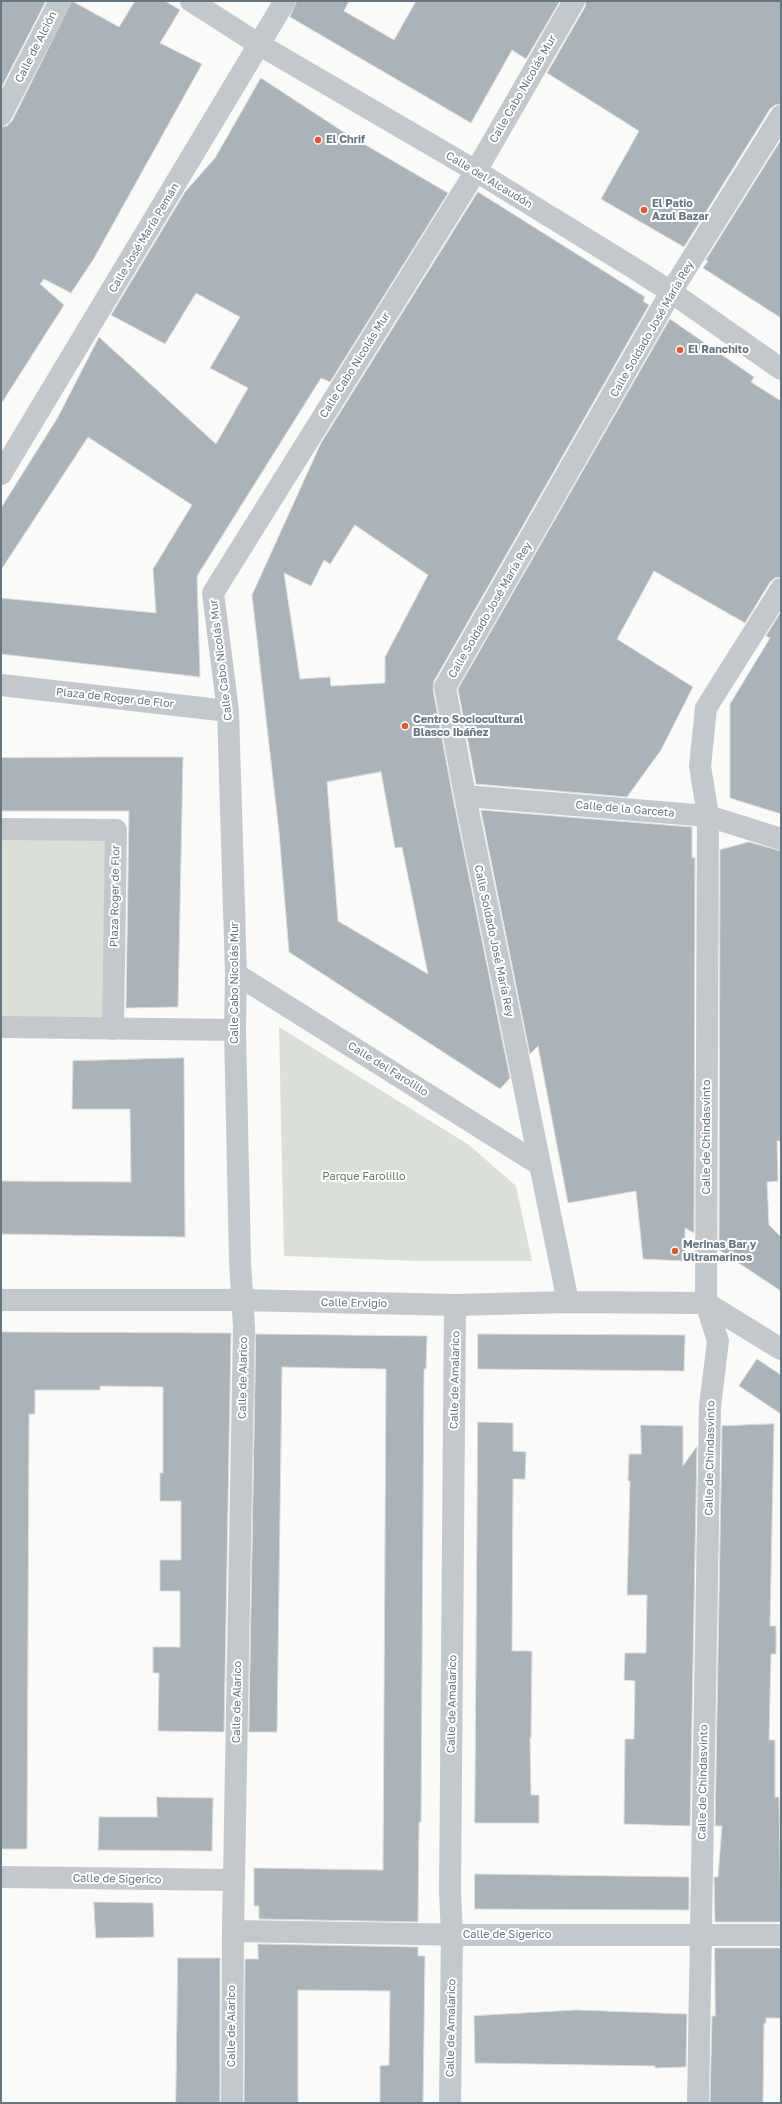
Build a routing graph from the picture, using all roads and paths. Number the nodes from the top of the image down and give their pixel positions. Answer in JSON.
{"nodes":[{"id":1,"x":60,"y":1,"type":"edge"},
{"id":2,"x":191,"y":1,"type":"edge"},
{"id":3,"x":285,"y":1,"type":"edge"},
{"id":4,"x":574,"y":1,"type":"edge"},
{"id":5,"x":260,"y":45,"type":"junction"},
{"id":6,"x":1,"y":115,"type":"edge"},
{"id":7,"x":781,"y":116,"type":"edge"},
{"id":8,"x":476,"y":171,"type":"junction"},
{"id":9,"x":671,"y":292,"type":"junction"},
{"id":10,"x":781,"y":370,"type":"edge"},
{"id":11,"x":1,"y":474,"type":"edge"},
{"id":12,"x":781,"y":589,"type":"edge"},
{"id":13,"x":1,"y":685,"type":"edge"},
{"id":14,"x":228,"y":711,"type":"junction"},
{"id":15,"x":465,"y":796,"type":"junction"},
{"id":16,"x":708,"y":816,"type":"junction"},
{"id":17,"x":1,"y":828,"type":"edge"},
{"id":18,"x":781,"y":839,"type":"edge"},
{"id":19,"x":236,"y":974,"type":"junction"},
{"id":20,"x":1,"y":1026,"type":"edge"},
{"id":21,"x":114,"y":1028,"type":"junction"},
{"id":22,"x":235,"y":1030,"type":"junction"},
{"id":23,"x":540,"y":1165,"type":"junction"},
{"id":24,"x":1,"y":1300,"type":"edge"},
{"id":25,"x":243,"y":1300,"type":"junction"},
{"id":26,"x":568,"y":1302,"type":"junction"},
{"id":27,"x":706,"y":1304,"type":"junction"},
{"id":28,"x":455,"y":1305,"type":"junction"},
{"id":29,"x":781,"y":1349,"type":"edge"},
{"id":30,"x":1,"y":1877,"type":"edge"},
{"id":31,"x":234,"y":1880,"type":"junction"},
{"id":32,"x":233,"y":1931,"type":"junction"},
{"id":33,"x":452,"y":1934,"type":"junction"},
{"id":34,"x":700,"y":1936,"type":"junction"},
{"id":35,"x":781,"y":1936,"type":"edge"},
{"id":36,"x":232,"y":2103,"type":"edge"},
{"id":37,"x":450,"y":2103,"type":"edge"},
{"id":38,"x":698,"y":2103,"type":"edge"}],
"edges":[{"from":1,"to":6,"type":"street","name":"Calle de Alción"},
{"from":2,"to":5,"type":"street","name":"Calle del Alcaudón"},
{"from":3,"to":5,"type":"street","name":"Calle José María Pemán"},
{"from":4,"to":8,"type":"street","name":"Calle Cabo Nicolás Mur"},
{"from":5,"to":8,"type":"street","name":"Calle del Alcaudón"},
{"from":5,"to":11,"type":"street","name":"Calle José María Pemán"},
{"from":7,"to":9,"type":"street","name":"Calle Soldado José María Rey"},
{"from":8,"to":9,"type":"street","name":"Calle del Alcaudón"},
{"from":8,"to":14,"type":"street","name":"Calle Cabo Nicolás Mur"},
{"from":9,"to":10,"type":"street","name":"Calle del Alcaudón"},
{"from":9,"to":15,"type":"street","name":"Calle Soldado José María Rey"},
{"from":12,"to":16,"type":"street","name":"Calle de Chindasvinto"},
{"from":13,"to":14,"type":"street","name":"Plaza de Roger de Flor"},
{"from":14,"to":19,"type":"street","name":"Calle Cabo Nicolás Mur"},
{"from":15,"to":16,"type":"street","name":"Calle de la Garceta"},
{"from":15,"to":23,"type":"street","name":"Calle Soldado José María Rey"},
{"from":16,"to":18,"type":"street","name":"Calle de la Garceta"},
{"from":16,"to":27,"type":"street","name":"Calle de Chindasvinto"},
{"from":17,"to":21,"type":"street","name":"Plaza Roger de Flor"},
{"from":19,"to":22,"type":"street","name":"Calle Cabo Nicolás Mur"},
{"from":19,"to":23,"type":"street","name":"Calle del Farolillo"},
{"from":20,"to":21,"type":"street"},
{"from":21,"to":22,"type":"street"},
{"from":22,"to":25,"type":"street","name":"Calle Cabo Nicolás Mur"},
{"from":23,"to":26,"type":"street","name":"Calle Soldado José María Rey"},
{"from":24,"to":25,"type":"street","name":"Calle Ervigio"},
{"from":25,"to":28,"type":"street","name":"Calle Ervigio"},
{"from":25,"to":31,"type":"street","name":"Calle de Alarico"},
{"from":26,"to":27,"type":"street","name":"Calle Ervigio"},
{"from":26,"to":28,"type":"street","name":"Calle Ervigio"},
{"from":27,"to":29,"type":"street"},
{"from":27,"to":34,"type":"street","name":"Calle de Chindasvinto"},
{"from":28,"to":33,"type":"street","name":"Calle de Amalarico"},
{"from":30,"to":31,"type":"street","name":"Calle de Sigerico"},
{"from":31,"to":32,"type":"street","name":"Calle de Alarico"},
{"from":32,"to":33,"type":"street","name":"Calle de Sigerico"},
{"from":32,"to":36,"type":"street","name":"Calle de Alarico"},
{"from":33,"to":34,"type":"street","name":"Calle de Sigerico"},
{"from":33,"to":37,"type":"street","name":"Calle de Amalarico"},
{"from":34,"to":35,"type":"street","name":"Calle de Sigerico"},
{"from":34,"to":38,"type":"street","name":"Calle de Chindasvinto"}]}
